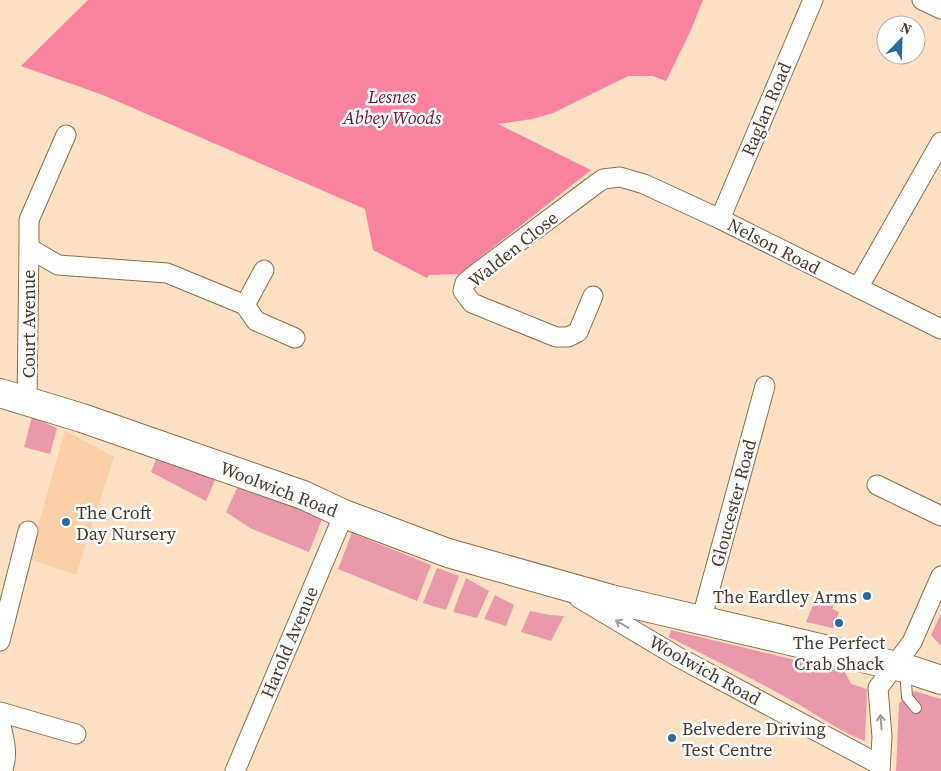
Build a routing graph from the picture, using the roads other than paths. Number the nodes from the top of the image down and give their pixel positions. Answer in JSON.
{"nodes":[{"id":1,"x":813,"y":0,"type":"edge"},
{"id":2,"x":922,"y":0,"type":"edge"},
{"id":3,"x":941,"y":9,"type":"edge"},
{"id":4,"x":66,"y":135,"type":"dead end"},
{"id":5,"x":941,"y":142,"type":"edge"},
{"id":6,"x":603,"y":180,"type":"joint"},
{"id":7,"x":720,"y":219,"type":"junction"},
{"id":8,"x":29,"y":248,"type":"junction"},
{"id":9,"x":264,"y":270,"type":"dead end"},
{"id":10,"x":858,"y":288,"type":"junction"},
{"id":11,"x":592,"y":296,"type":"dead end"},
{"id":12,"x":245,"y":305,"type":"junction"},
{"id":13,"x":941,"y":329,"type":"edge"},
{"id":14,"x":295,"y":338,"type":"dead end"},
{"id":15,"x":765,"y":386,"type":"dead end"},
{"id":16,"x":0,"y":393,"type":"edge"},
{"id":17,"x":27,"y":400,"type":"junction"},
{"id":18,"x":877,"y":484,"type":"dead end"},
{"id":19,"x":344,"y":514,"type":"junction"},
{"id":20,"x":941,"y":516,"type":"edge"},
{"id":21,"x":28,"y":531,"type":"dead end"},
{"id":22,"x":941,"y":576,"type":"edge"},
{"id":23,"x":558,"y":585,"type":"junction"},
{"id":24,"x":701,"y":621,"type":"junction"},
{"id":25,"x":0,"y":640,"type":"edge"},
{"id":26,"x":899,"y":667,"type":"junction"},
{"id":27,"x":941,"y":680,"type":"edge"},
{"id":28,"x":916,"y":708,"type":"dead end"},
{"id":29,"x":0,"y":721,"type":"edge"},
{"id":30,"x":76,"y":734,"type":"dead end"},
{"id":31,"x":880,"y":768,"type":"edge"},
{"id":32,"x":2,"y":771,"type":"edge"},
{"id":33,"x":235,"y":771,"type":"edge"}],
"edges":[{"from":1,"to":7,"type":"street","name":"Raglan Road"},
{"from":2,"to":3,"type":"street"},
{"from":4,"to":8,"type":"street","name":"Court Avenue"},
{"from":5,"to":10,"type":"street"},
{"from":6,"to":7,"type":"street","name":"Nelson Road"},
{"from":6,"to":11,"type":"street","name":"Walden Close"},
{"from":7,"to":10,"type":"street","name":"Nelson Road"},
{"from":8,"to":12,"type":"street"},
{"from":8,"to":17,"type":"street","name":"Court Avenue"},
{"from":9,"to":12,"type":"street"},
{"from":10,"to":13,"type":"street","name":"Nelson Road"},
{"from":12,"to":14,"type":"street"},
{"from":15,"to":24,"type":"street","name":"Gloucester Road"},
{"from":16,"to":17,"type":"main road","name":"Woolwich Road"},
{"from":17,"to":19,"type":"main road","name":"Woolwich Road"},
{"from":18,"to":20,"type":"street"},
{"from":19,"to":23,"type":"main road","name":"Woolwich Road"},
{"from":19,"to":33,"type":"street","name":"Harold Avenue"},
{"from":21,"to":25,"type":"street"},
{"from":22,"to":26,"type":"street"},
{"from":23,"to":24,"type":"main road","name":"Woolwich Road"},
{"from":31,"to":23,"type":"street","name":"Woolwich Road","one_way":true},
{"from":24,"to":26,"type":"main road","name":"Woolwich Road"},
{"from":26,"to":27,"type":"main road","name":"Woolwich Road"},
{"from":26,"to":28,"type":"lane"},
{"from":31,"to":26,"type":"street","one_way":true},
{"from":29,"to":30,"type":"street"},
{"from":29,"to":32,"type":"street"}]}
